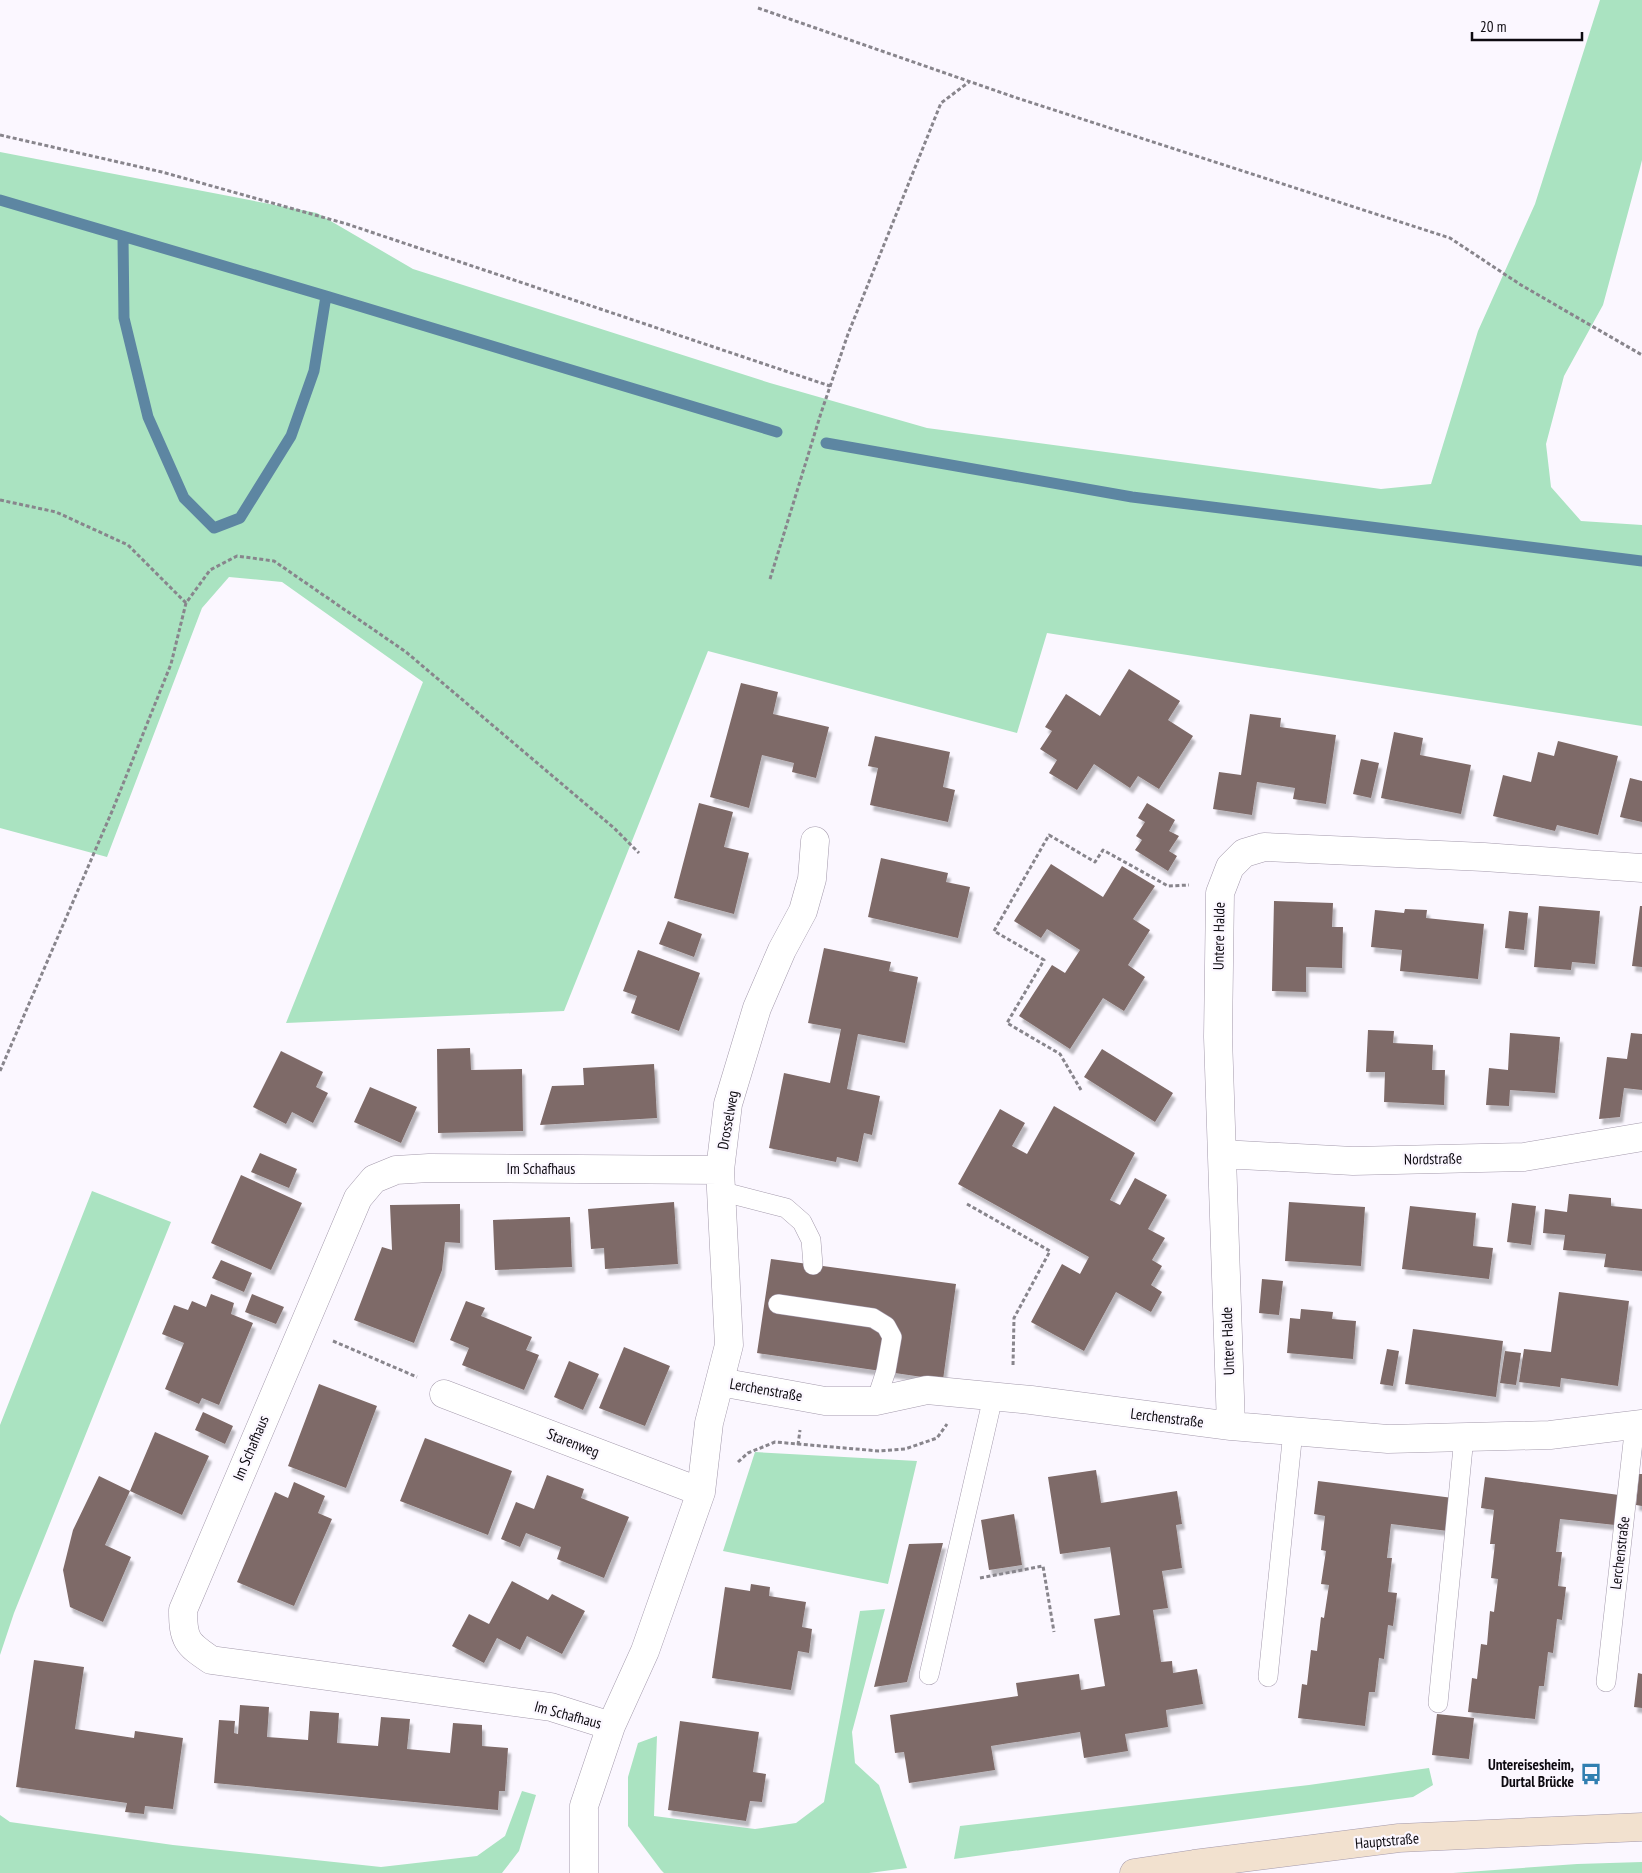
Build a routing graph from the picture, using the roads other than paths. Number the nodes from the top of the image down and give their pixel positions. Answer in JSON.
{"nodes":[{"id":1,"x":815,"y":841,"type":"dead end"},
{"id":2,"x":1642,"y":868,"type":"edge"},
{"id":3,"x":1642,"y":1137,"type":"edge"},
{"id":4,"x":1222,"y":1154,"type":"junction"},
{"id":5,"x":720,"y":1180,"type":"junction"},
{"id":6,"x":813,"y":1264,"type":"dead end"},
{"id":7,"x":778,"y":1304,"type":"dead end"},
{"id":8,"x":720,"y":1382,"type":"junction"},
{"id":9,"x":444,"y":1394,"type":"road end"},
{"id":10,"x":992,"y":1397,"type":"junction"},
{"id":11,"x":876,"y":1401,"type":"junction"},
{"id":12,"x":1639,"y":1424,"type":"edge"},
{"id":13,"x":1231,"y":1426,"type":"junction"},
{"id":14,"x":1293,"y":1431,"type":"junction"},
{"id":15,"x":1464,"y":1437,"type":"junction"},
{"id":16,"x":701,"y":1492,"type":"junction"},
{"id":17,"x":929,"y":1675,"type":"dead end"},
{"id":18,"x":1268,"y":1677,"type":"dead end"},
{"id":19,"x":1606,"y":1682,"type":"dead end"},
{"id":20,"x":1438,"y":1703,"type":"dead end"},
{"id":21,"x":611,"y":1726,"type":"junction"},
{"id":22,"x":1642,"y":1827,"type":"edge"},
{"id":23,"x":584,"y":1873,"type":"edge"},
{"id":24,"x":1134,"y":1873,"type":"edge"}],
"edges":[{"from":1,"to":5,"type":"street","name":"Drosselweg"},
{"from":2,"to":4,"type":"street","name":"Untere Halde"},
{"from":3,"to":4,"type":"street","name":"Nordstraße"},
{"from":4,"to":13,"type":"street","name":"Untere Halde"},
{"from":5,"to":6,"type":"lane"},
{"from":5,"to":8,"type":"street","name":"Drosselweg"},
{"from":5,"to":21,"type":"street","name":"Im Schafhaus"},
{"from":7,"to":11,"type":"lane"},
{"from":8,"to":11,"type":"street","name":"Lerchenstraße"},
{"from":8,"to":16,"type":"street","name":"Lerchenstraße"},
{"from":9,"to":16,"type":"street","name":"Starenweg"},
{"from":10,"to":11,"type":"street","name":"Lerchenstraße"},
{"from":10,"to":13,"type":"street","name":"Lerchenstraße"},
{"from":10,"to":17,"type":"lane"},
{"from":12,"to":15,"type":"street","name":"Lerchenstraße"},
{"from":12,"to":19,"type":"lane","name":"Lerchenstraße"},
{"from":13,"to":14,"type":"street","name":"Lerchenstraße"},
{"from":14,"to":15,"type":"street","name":"Lerchenstraße"},
{"from":14,"to":18,"type":"lane"},
{"from":15,"to":20,"type":"lane"},
{"from":16,"to":21,"type":"street","name":"Lerchenstraße"},
{"from":21,"to":23,"type":"street","name":"Lerchenstraße"},
{"from":22,"to":24,"type":"main road","name":"Hauptstraße"}]}
